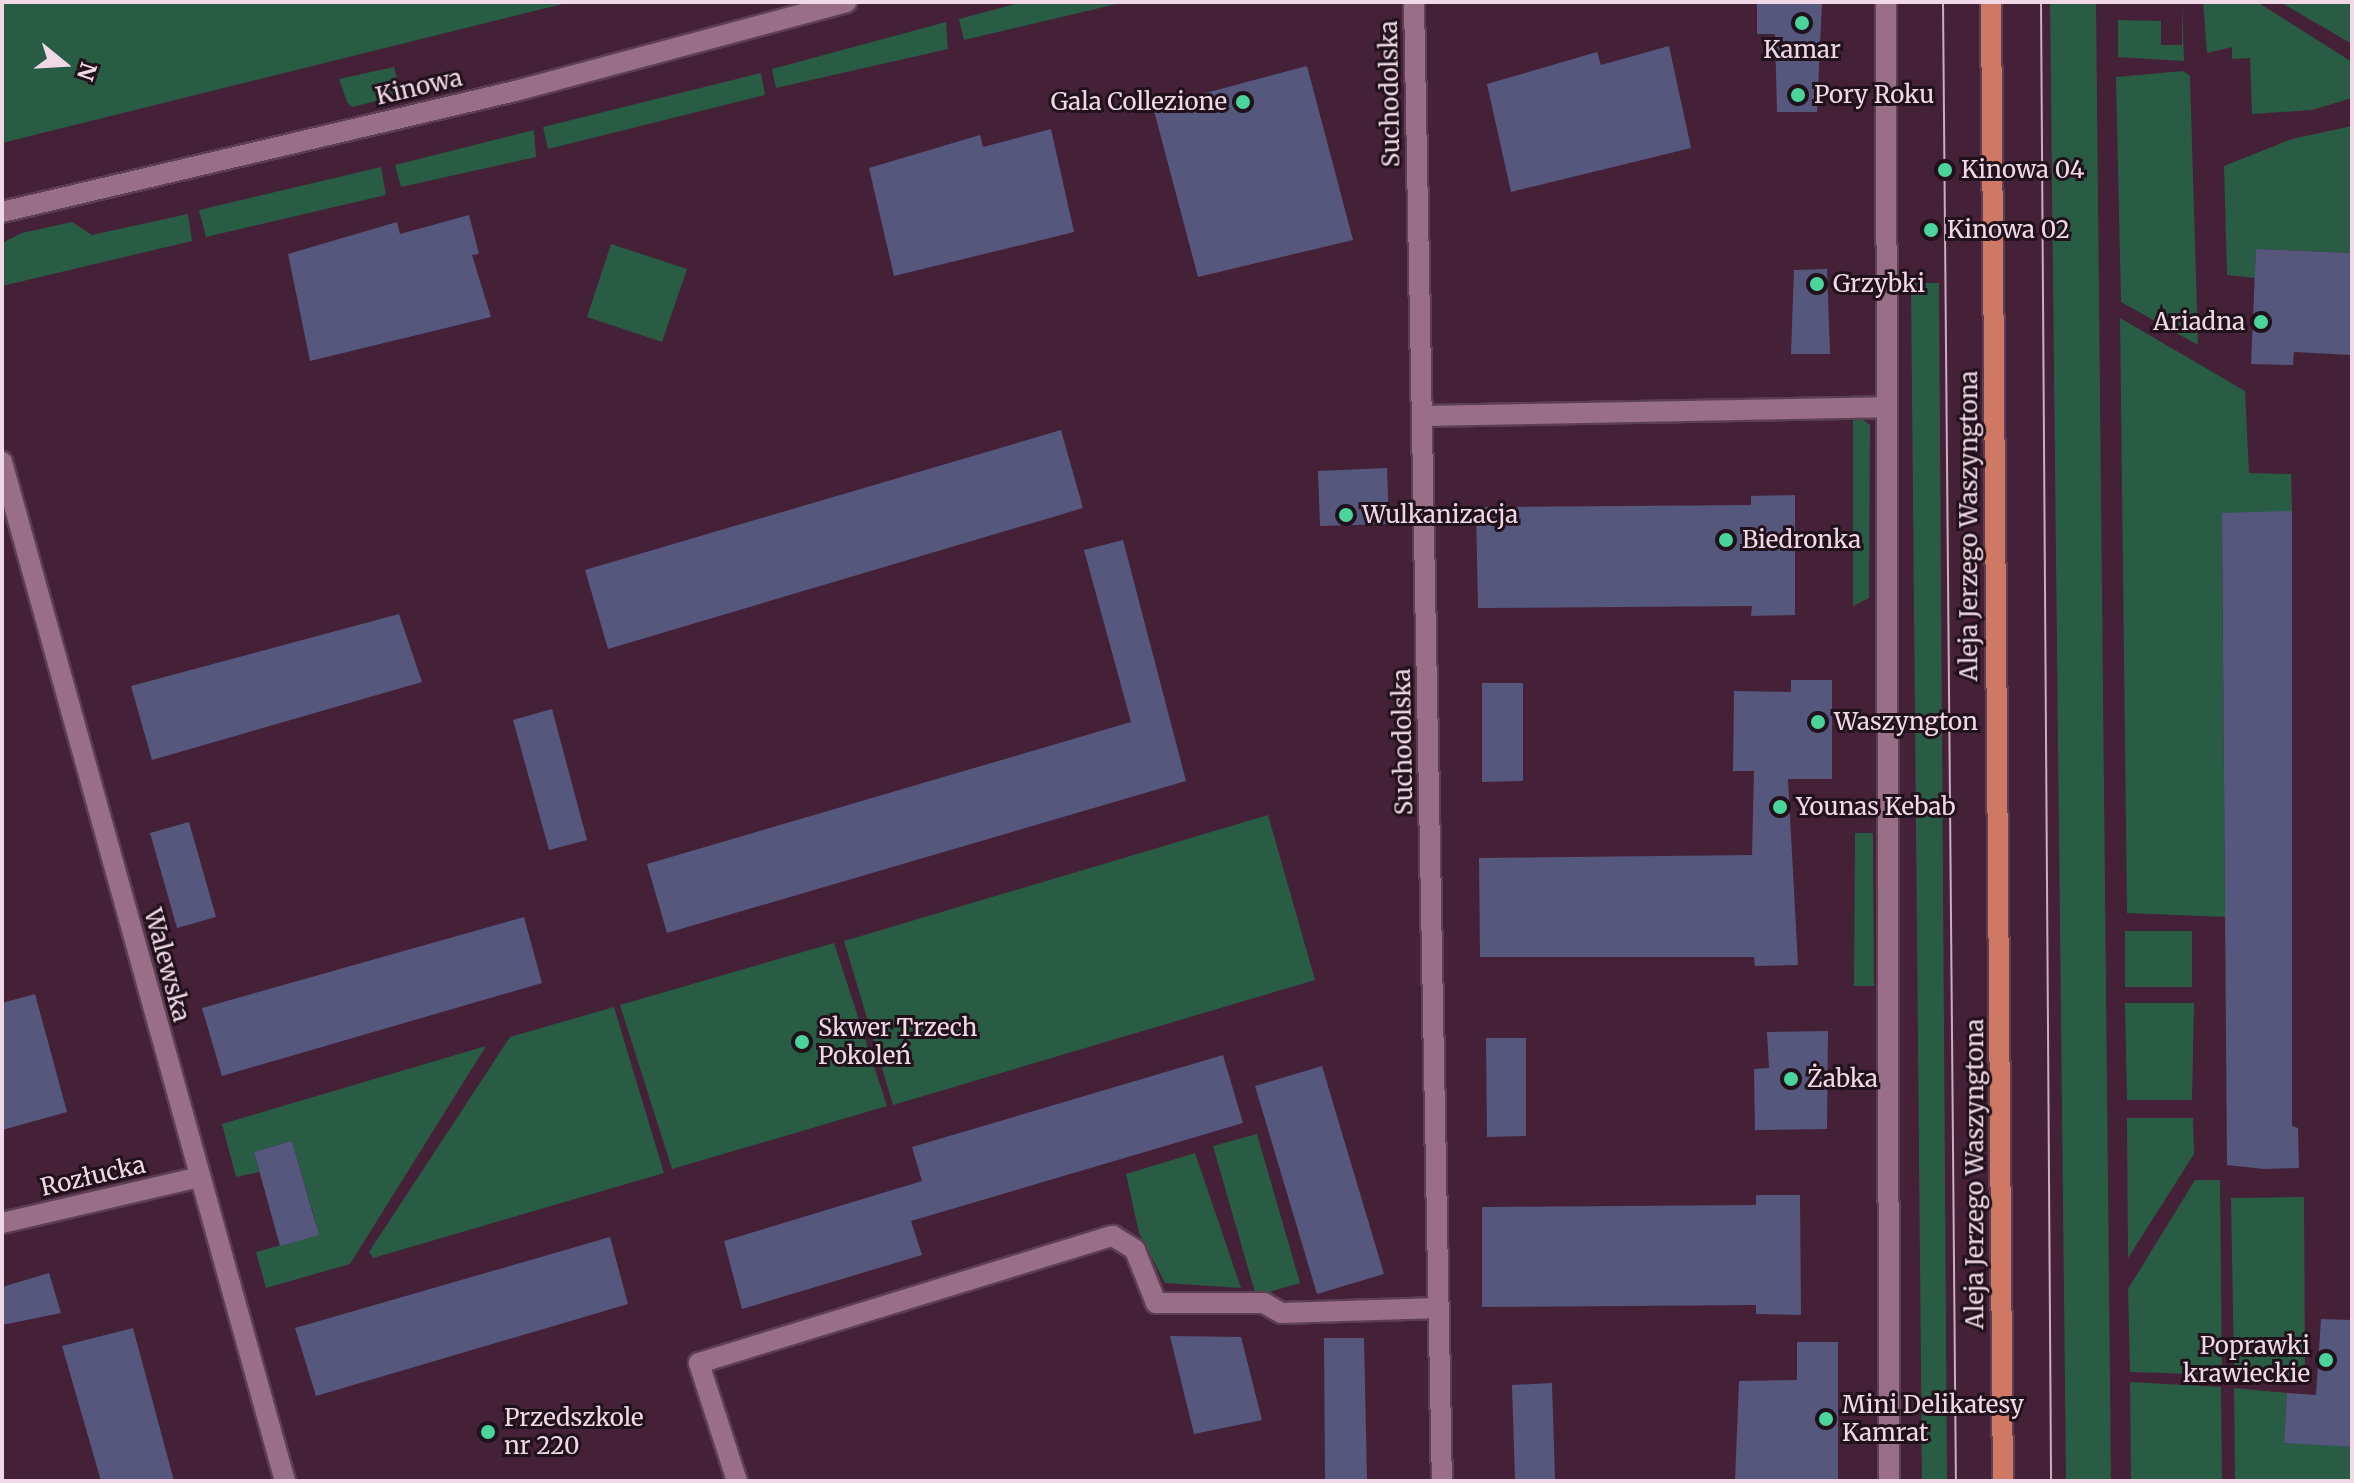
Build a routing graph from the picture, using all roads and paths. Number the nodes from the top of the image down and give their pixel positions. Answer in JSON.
{"nodes":[{"id":1,"x":846,"y":2,"type":"edge"},
{"id":2,"x":1414,"y":2,"type":"edge"},
{"id":3,"x":1886,"y":2,"type":"edge"},
{"id":4,"x":1991,"y":2,"type":"edge"},
{"id":5,"x":2,"y":212,"type":"edge"},
{"id":6,"x":1887,"y":407,"type":"junction"},
{"id":7,"x":1422,"y":416,"type":"junction"},
{"id":8,"x":2,"y":462,"type":"edge"},
{"id":9,"x":195,"y":1178,"type":"junction"},
{"id":10,"x":2,"y":1223,"type":"edge"},
{"id":11,"x":1439,"y":1308,"type":"junction"},
{"id":12,"x":285,"y":1481,"type":"edge"},
{"id":13,"x":737,"y":1481,"type":"edge"},
{"id":14,"x":1442,"y":1481,"type":"edge"},
{"id":15,"x":1889,"y":1481,"type":"edge"},
{"id":16,"x":2003,"y":1481,"type":"edge"}],
"edges":[{"from":1,"to":5,"type":"street","name":"Kinowa"},
{"from":2,"to":7,"type":"street","name":"Suchodolska"},
{"from":3,"to":6,"type":"street"},
{"from":4,"to":16,"type":"main road","name":"Aleja Jerzego Waszyngtona"},
{"from":6,"to":7,"type":"street"},
{"from":6,"to":15,"type":"street"},
{"from":7,"to":11,"type":"street","name":"Suchodolska"},
{"from":8,"to":9,"type":"street","name":"Walewska"},
{"from":9,"to":10,"type":"street","name":"Rozłucka"},
{"from":9,"to":12,"type":"street","name":"Walewska"},
{"from":11,"to":13,"type":"street"},
{"from":11,"to":14,"type":"street","name":"Suchodolska"}]}
